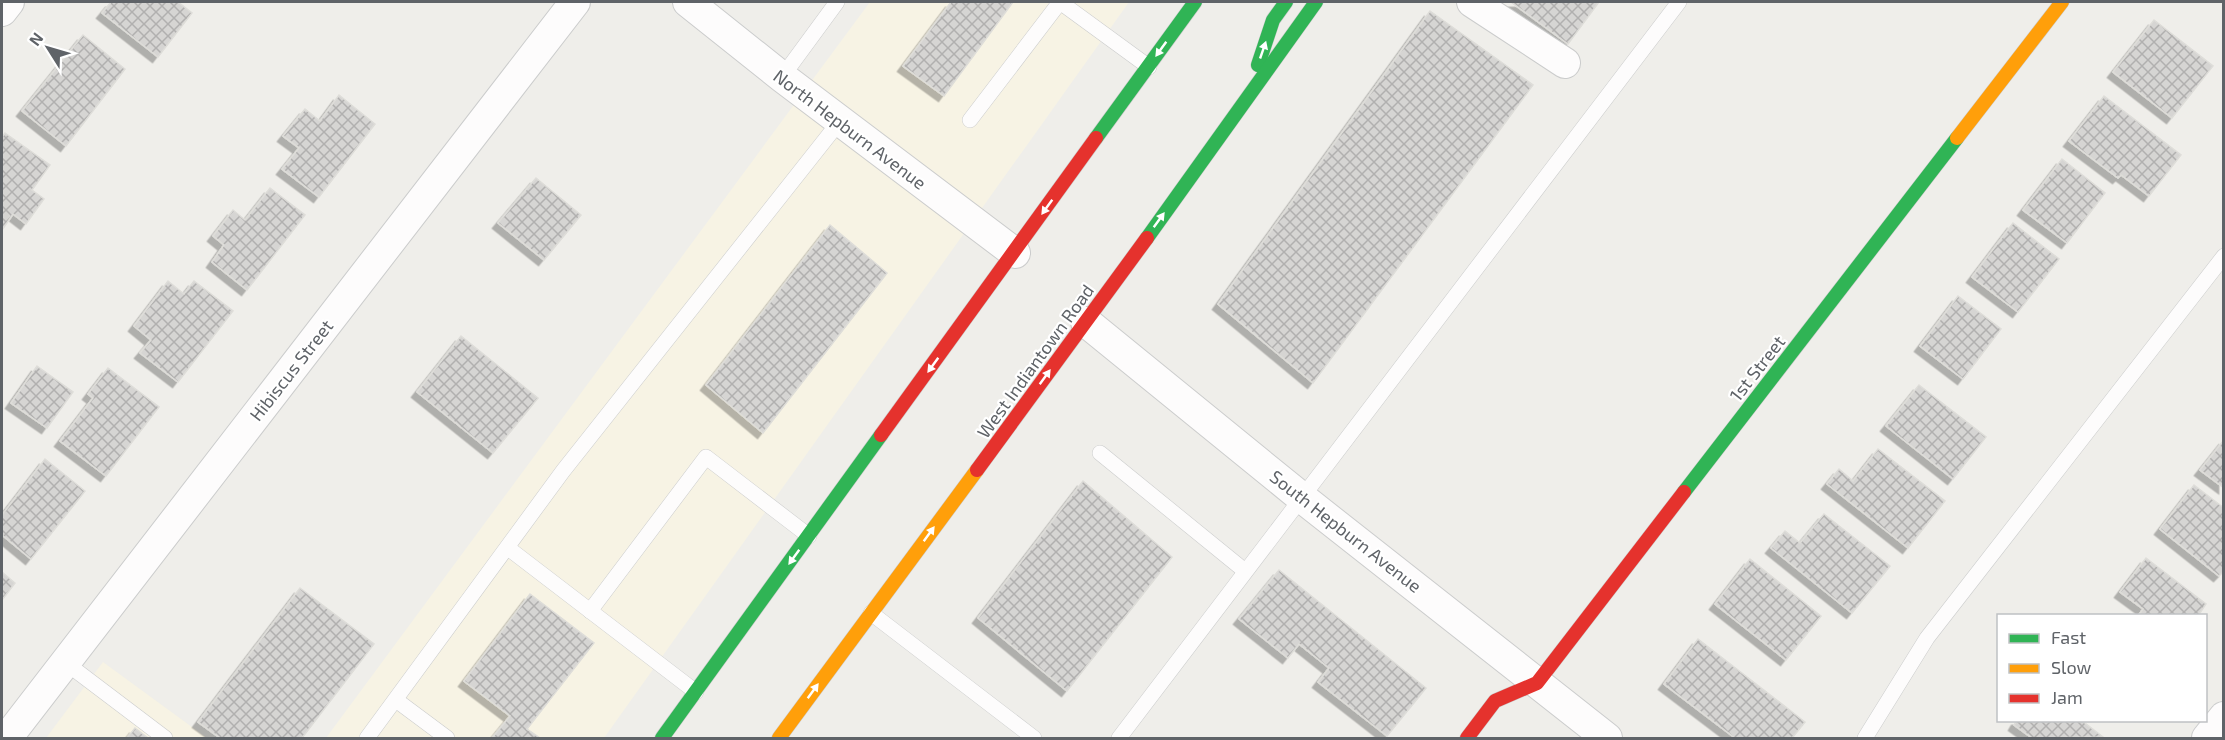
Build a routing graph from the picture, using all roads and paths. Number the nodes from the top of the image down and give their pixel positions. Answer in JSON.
{"nodes":[{"id":1,"x":9,"y":2,"type":"edge"},
{"id":2,"x":574,"y":2,"type":"edge"},
{"id":3,"x":837,"y":2,"type":"edge"},
{"id":4,"x":1060,"y":2,"type":"edge"},
{"id":5,"x":1196,"y":2,"type":"edge"},
{"id":6,"x":1286,"y":2,"type":"edge"},
{"id":7,"x":1316,"y":2,"type":"edge"},
{"id":8,"x":1472,"y":2,"type":"edge"},
{"id":9,"x":1679,"y":2,"type":"edge"},
{"id":10,"x":2062,"y":2,"type":"edge"},
{"id":11,"x":703,"y":6,"type":"edge"},
{"id":12,"x":2,"y":11,"type":"edge"},
{"id":13,"x":1564,"y":63,"type":"dead end"},
{"id":14,"x":1149,"y":67,"type":"junction"},
{"id":15,"x":782,"y":77,"type":"junction"},
{"id":16,"x":1245,"y":100,"type":"junction"},
{"id":17,"x":970,"y":120,"type":"dead end"},
{"id":18,"x":840,"y":121,"type":"junction"},
{"id":19,"x":1014,"y":253,"type":"junction"},
{"id":20,"x":2223,"y":256,"type":"edge"},
{"id":21,"x":1086,"y":322,"type":"junction"},
{"id":22,"x":1100,"y":453,"type":"dead end"},
{"id":23,"x":1301,"y":497,"type":"junction"},
{"id":24,"x":809,"y":536,"type":"junction"},
{"id":25,"x":508,"y":548,"type":"junction"},
{"id":26,"x":1245,"y":571,"type":"junction"},
{"id":27,"x":590,"y":611,"type":"junction"},
{"id":28,"x":871,"y":614,"type":"junction"},
{"id":29,"x":66,"y":663,"type":"junction"},
{"id":30,"x":1537,"y":683,"type":"junction"},
{"id":31,"x":696,"y":692,"type":"junction"},
{"id":32,"x":396,"y":700,"type":"junction"},
{"id":33,"x":2223,"y":717,"type":"edge"},
{"id":34,"x":8,"y":738,"type":"edge"},
{"id":35,"x":165,"y":738,"type":"edge"},
{"id":36,"x":368,"y":738,"type":"edge"},
{"id":37,"x":447,"y":738,"type":"edge"},
{"id":38,"x":662,"y":738,"type":"edge"},
{"id":39,"x":779,"y":738,"type":"edge"},
{"id":40,"x":1034,"y":738,"type":"edge"},
{"id":41,"x":1119,"y":738,"type":"edge"},
{"id":42,"x":1467,"y":738,"type":"edge"},
{"id":43,"x":1607,"y":738,"type":"edge"},
{"id":44,"x":1864,"y":738,"type":"edge"},
{"id":45,"x":2207,"y":738,"type":"edge"}],
"edges":[{"from":1,"to":12,"type":"street"},
{"from":2,"to":29,"type":"street","name":"Hibiscus Street"},
{"from":3,"to":15,"type":"lane"},
{"from":4,"to":14,"type":"lane"},
{"from":4,"to":17,"type":"lane"},
{"from":5,"to":14,"type":"main road","one_way":true},
{"from":16,"to":6,"type":"main road","one_way":true},
{"from":7,"to":16,"type":"main road","name":"West Indiantown Road"},
{"from":8,"to":13,"type":"street"},
{"from":9,"to":23,"type":"lane"},
{"from":10,"to":30,"type":"main road","name":"1st Street"},
{"from":11,"to":15,"type":"street","name":"North Hepburn Avenue"},
{"from":14,"to":19,"type":"main road","one_way":true},
{"from":15,"to":18,"type":"street","name":"North Hepburn Avenue"},
{"from":21,"to":16,"type":"main road","name":"West Indiantown Road","one_way":true},
{"from":18,"to":19,"type":"street","name":"North Hepburn Avenue"},
{"from":18,"to":25,"type":"lane"},
{"from":19,"to":24,"type":"main road","one_way":true},
{"from":20,"to":44,"type":"lane"},
{"from":21,"to":23,"type":"street","name":"South Hepburn Avenue"},
{"from":28,"to":21,"type":"main road","name":"West Indiantown Road","one_way":true},
{"from":22,"to":26,"type":"lane"},
{"from":23,"to":26,"type":"lane"},
{"from":23,"to":30,"type":"street","name":"South Hepburn Avenue"},
{"from":24,"to":27,"type":"lane"},
{"from":24,"to":31,"type":"main road","one_way":true},
{"from":25,"to":27,"type":"lane"},
{"from":25,"to":32,"type":"lane"},
{"from":26,"to":41,"type":"lane"},
{"from":27,"to":31,"type":"lane"},
{"from":39,"to":28,"type":"main road","name":"West Indiantown Road","one_way":true},
{"from":28,"to":40,"type":"lane"},
{"from":29,"to":34,"type":"street","name":"Hibiscus Street"},
{"from":29,"to":35,"type":"lane"},
{"from":30,"to":42,"type":"main road","name":"1st Street"},
{"from":30,"to":43,"type":"street","name":"South Hepburn Avenue"},
{"from":31,"to":38,"type":"main road"},
{"from":32,"to":36,"type":"lane"},
{"from":32,"to":37,"type":"lane"},
{"from":33,"to":45,"type":"street"}]}
